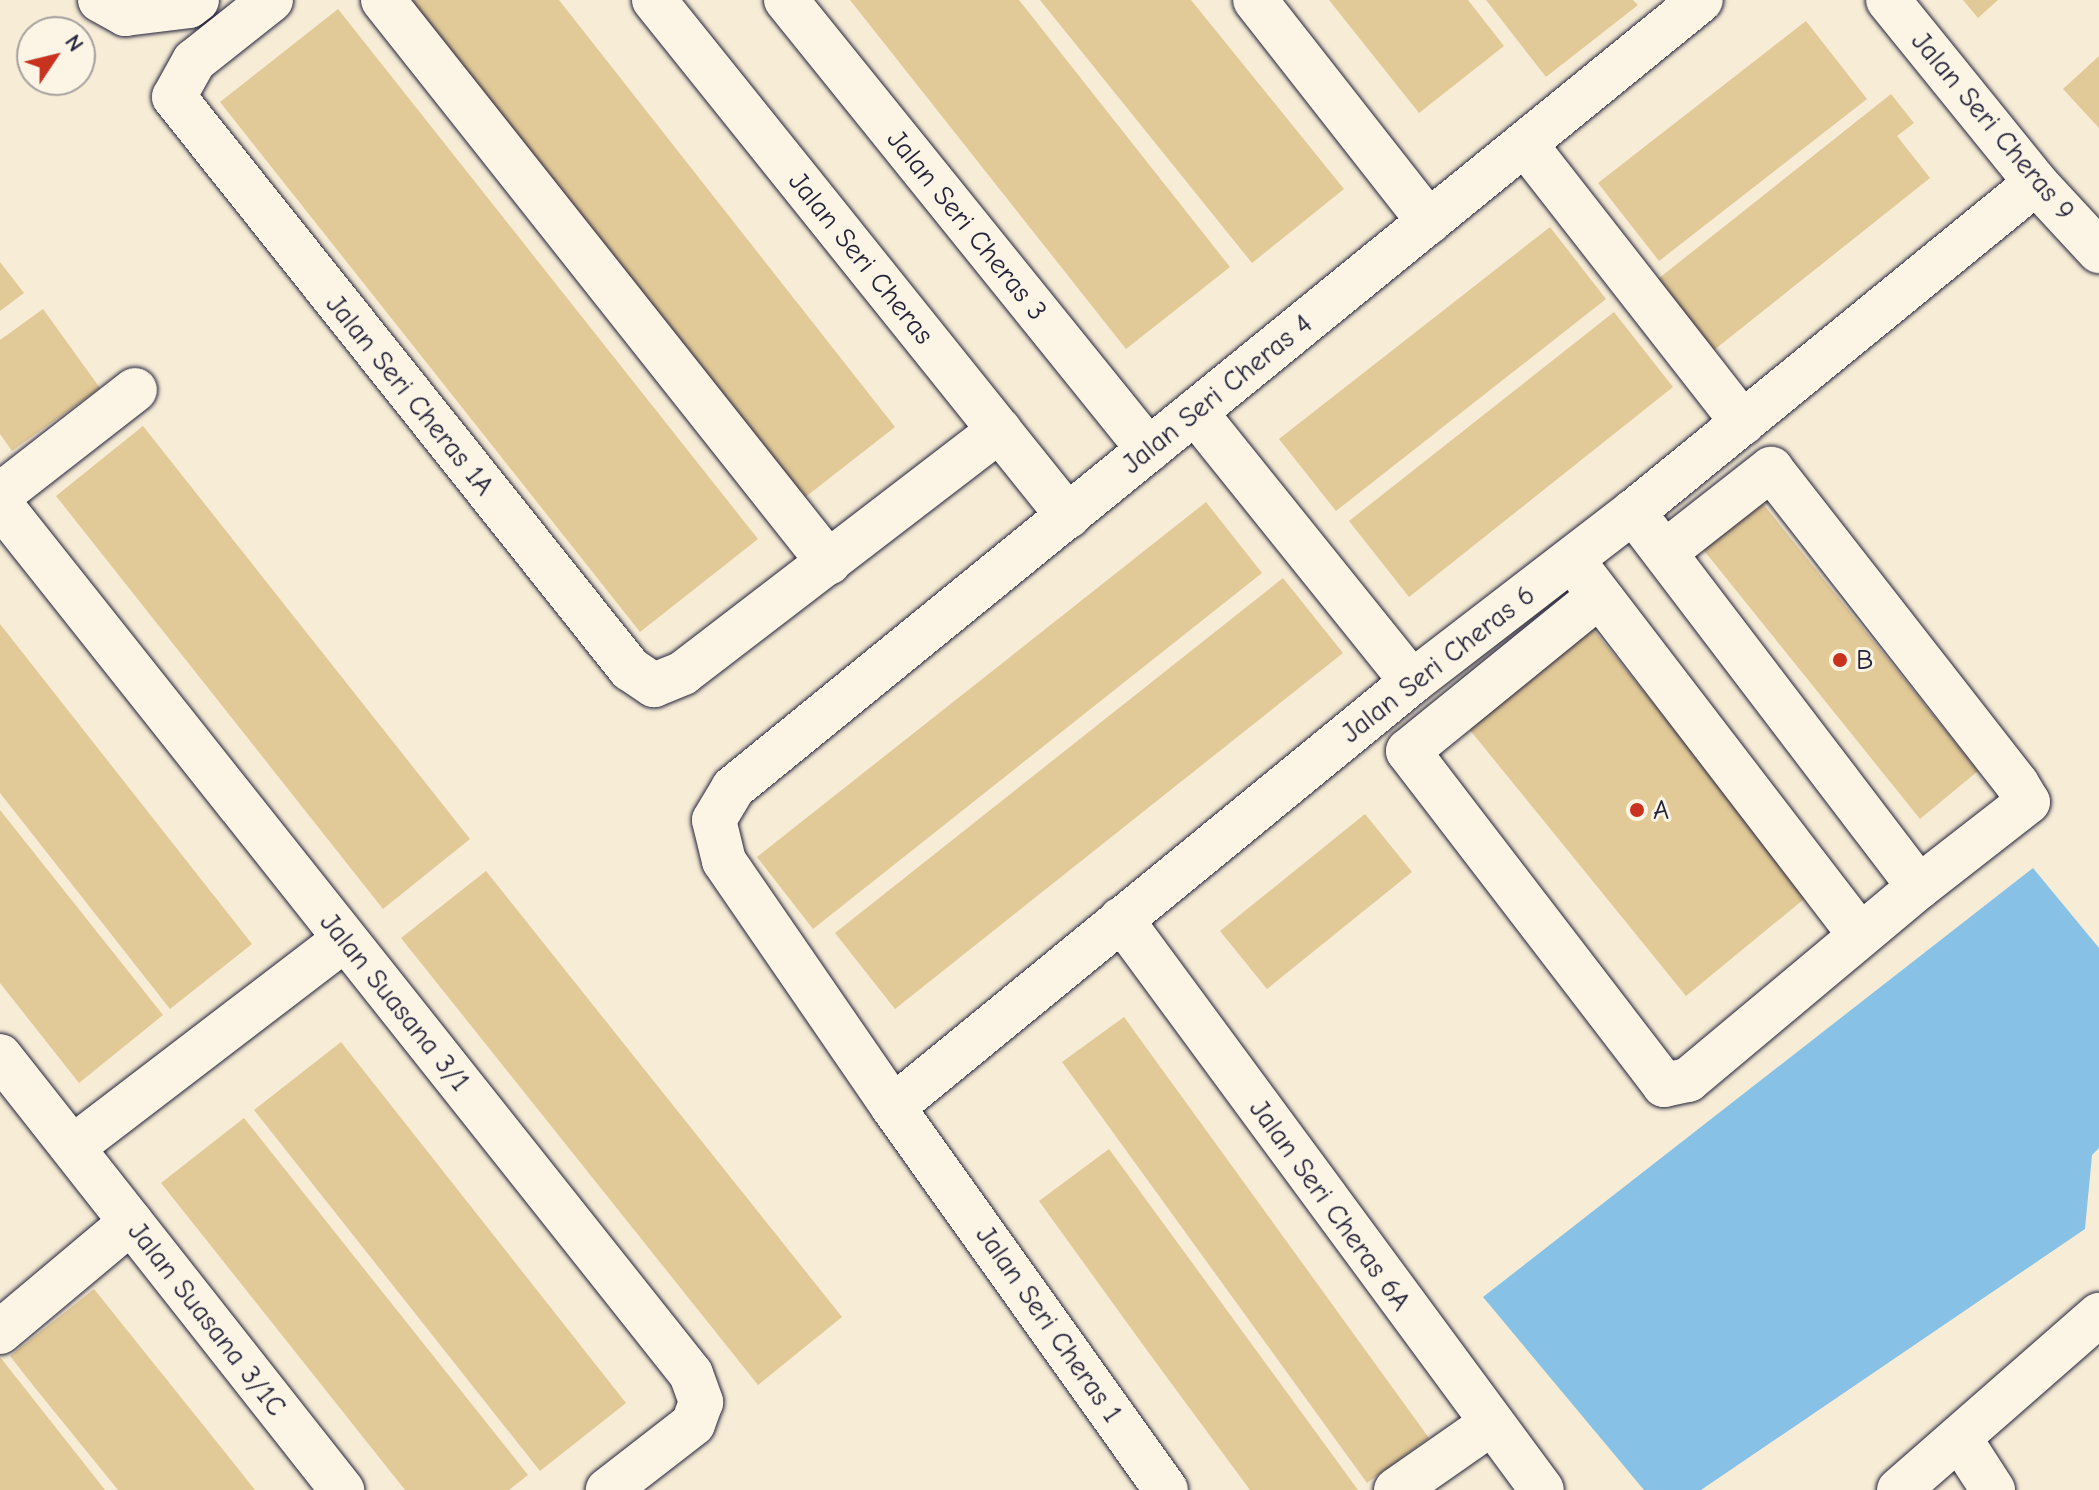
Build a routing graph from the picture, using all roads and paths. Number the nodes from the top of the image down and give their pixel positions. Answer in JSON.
{"nodes":[{"id":1,"x":100,"y":0,"type":"edge"},
{"id":2,"x":197,"y":0,"type":"edge"},
{"id":3,"x":271,"y":0,"type":"edge"},
{"id":4,"x":383,"y":0,"type":"edge"},
{"id":5,"x":654,"y":0,"type":"edge"},
{"id":6,"x":786,"y":0,"type":"edge"},
{"id":7,"x":1255,"y":0,"type":"edge"},
{"id":8,"x":1701,"y":0,"type":"edge"},
{"id":9,"x":1888,"y":0,"type":"edge"},
{"id":10,"x":1525,"y":144,"type":"junction"},
{"id":11,"x":2036,"y":183,"type":"junction"},
{"id":12,"x":1429,"y":222,"type":"junction"},
{"id":13,"x":2099,"y":251,"type":"edge"},
{"id":14,"x":135,"y":390,"type":"dead end"},
{"id":15,"x":1195,"y":412,"type":"junction"},
{"id":16,"x":1743,"y":423,"type":"junction"},
{"id":17,"x":1000,"y":430,"type":"junction"},
{"id":18,"x":1149,"y":450,"type":"junction"},
{"id":19,"x":0,"y":495,"type":"edge"},
{"id":20,"x":0,"y":504,"type":"edge"},
{"id":21,"x":1633,"y":512,"type":"junction"},
{"id":22,"x":1068,"y":516,"type":"junction"},
{"id":23,"x":1665,"y":552,"type":"junction"},
{"id":24,"x":1571,"y":559,"type":"junction"},
{"id":25,"x":829,"y":563,"type":"junction"},
{"id":26,"x":1599,"y":596,"type":"junction"},
{"id":27,"x":1412,"y":682,"type":"junction"},
{"id":28,"x":1919,"y":887,"type":"junction"},
{"id":29,"x":1121,"y":919,"type":"junction"},
{"id":30,"x":1860,"y":935,"type":"junction"},
{"id":31,"x":345,"y":939,"type":"junction"},
{"id":32,"x":7,"y":1080,"type":"edge"},
{"id":33,"x":893,"y":1107,"type":"junction"},
{"id":34,"x":73,"y":1147,"type":"junction"},
{"id":35,"x":131,"y":1222,"type":"junction"},
{"id":36,"x":2099,"y":1315,"type":"edge"},
{"id":37,"x":0,"y":1332,"type":"edge"},
{"id":38,"x":1492,"y":1423,"type":"junction"},
{"id":39,"x":1960,"y":1439,"type":"junction"},
{"id":40,"x":342,"y":1490,"type":"edge"},
{"id":41,"x":608,"y":1490,"type":"edge"},
{"id":42,"x":1166,"y":1490,"type":"edge"},
{"id":43,"x":1396,"y":1490,"type":"edge"},
{"id":44,"x":1542,"y":1490,"type":"edge"},
{"id":45,"x":1899,"y":1490,"type":"edge"},
{"id":46,"x":1993,"y":1490,"type":"edge"}],
"edges":[{"from":1,"to":2,"type":"street"},
{"from":3,"to":25,"type":"street","name":"Jalan Seri Cheras 1A"},
{"from":4,"to":25,"type":"street"},
{"from":5,"to":17,"type":"street","name":"Jalan Seri Cheras"},
{"from":6,"to":18,"type":"street","name":"Jalan Seri Cheras 3"},
{"from":7,"to":12,"type":"street"},
{"from":8,"to":10,"type":"street","name":"Jalan Seri Cheras 4"},
{"from":9,"to":11,"type":"street","name":"Jalan Seri Cheras 9"},
{"from":10,"to":12,"type":"street","name":"Jalan Seri Cheras 4"},
{"from":10,"to":16,"type":"street"},
{"from":11,"to":13,"type":"street","name":"Jalan Seri Cheras 9"},
{"from":11,"to":16,"type":"street","name":"Jalan Seri Cheras 6"},
{"from":12,"to":15,"type":"street","name":"Jalan Seri Cheras 4"},
{"from":14,"to":19,"type":"street"},
{"from":15,"to":18,"type":"street","name":"Jalan Seri Cheras 4"},
{"from":15,"to":27,"type":"street"},
{"from":16,"to":21,"type":"street","name":"Jalan Seri Cheras 6"},
{"from":17,"to":22,"type":"street","name":"Jalan Seri Cheras"},
{"from":17,"to":25,"type":"street"},
{"from":18,"to":22,"type":"street","name":"Jalan Seri Cheras 4"},
{"from":20,"to":31,"type":"street","name":"Jalan Suasana 3/1"},
{"from":21,"to":23,"type":"street"},
{"from":21,"to":24,"type":"street","name":"Jalan Seri Cheras 6"},
{"from":22,"to":33,"type":"street","name":"Jalan Seri Cheras 4"},
{"from":23,"to":28,"type":"street"},
{"from":23,"to":28,"type":"street"},
{"from":24,"to":26,"type":"street"},
{"from":24,"to":27,"type":"street","name":"Jalan Seri Cheras 6"},
{"from":26,"to":30,"type":"street"},
{"from":26,"to":30,"type":"street"},
{"from":27,"to":29,"type":"street","name":"Jalan Seri Cheras 6"},
{"from":28,"to":30,"type":"street"},
{"from":29,"to":33,"type":"street","name":"Jalan Seri Cheras 6"},
{"from":29,"to":38,"type":"street","name":"Jalan Seri Cheras 6A"},
{"from":31,"to":34,"type":"street"},
{"from":31,"to":41,"type":"street","name":"Jalan Suasana 3/1"},
{"from":32,"to":34,"type":"street","name":"Jalan Suasana 3/1C"},
{"from":33,"to":42,"type":"street","name":"Jalan Seri Cheras 1"},
{"from":34,"to":35,"type":"street","name":"Jalan Suasana 3/1C"},
{"from":35,"to":37,"type":"street"},
{"from":35,"to":40,"type":"street","name":"Jalan Suasana 3/1C"},
{"from":36,"to":39,"type":"street"},
{"from":38,"to":43,"type":"street"},
{"from":38,"to":44,"type":"street","name":"Jalan Seri Cheras 6A"},
{"from":39,"to":45,"type":"street"},
{"from":39,"to":46,"type":"street"}]}
